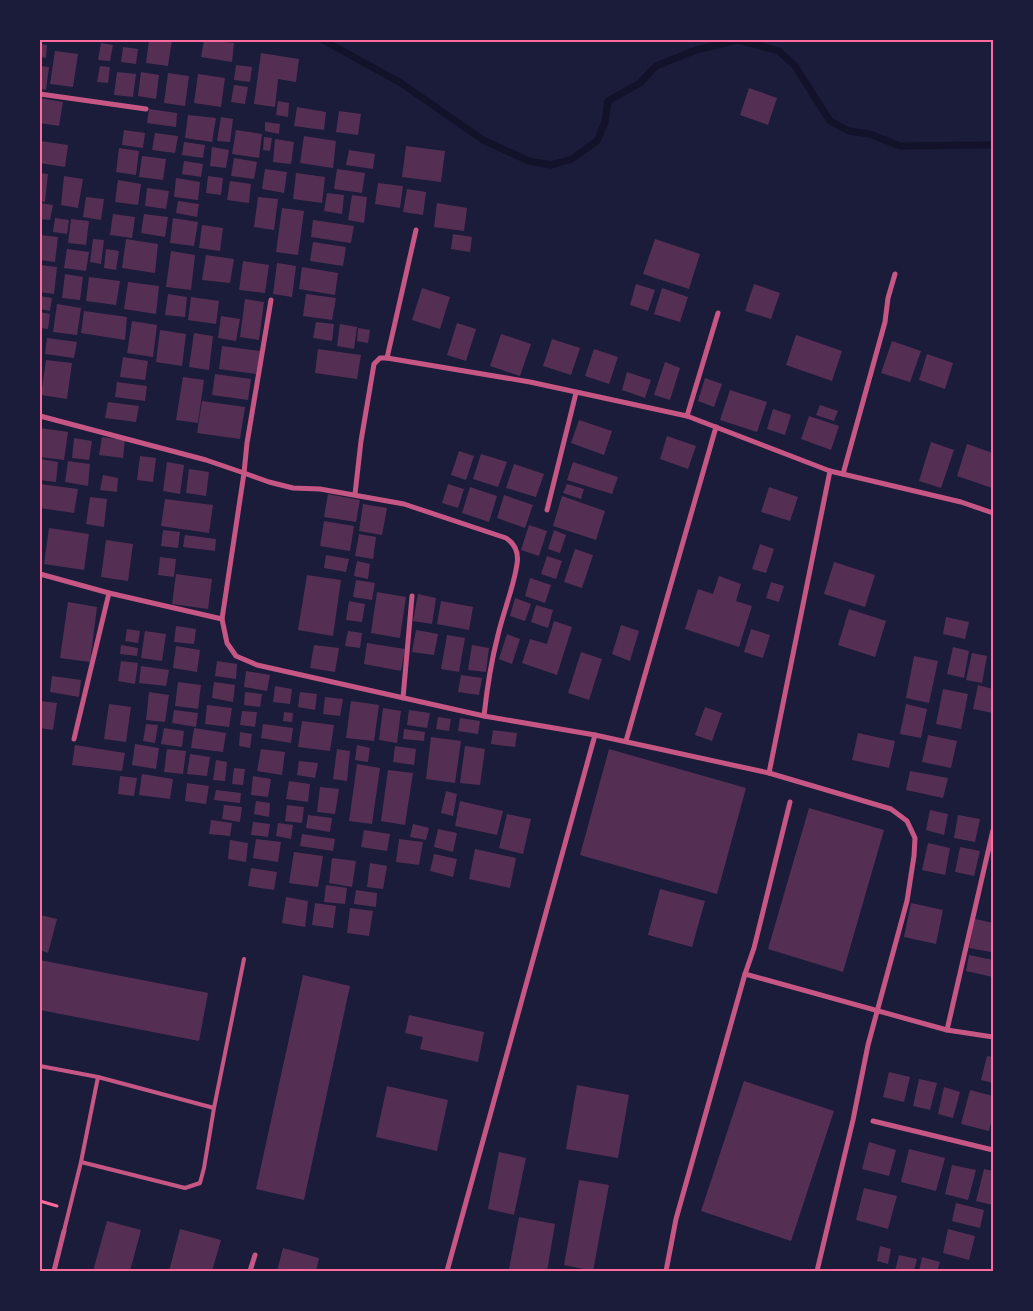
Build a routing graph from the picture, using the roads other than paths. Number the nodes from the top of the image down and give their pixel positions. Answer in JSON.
{"nodes":[{"id":1,"x":40,"y":94,"type":"edge"},
{"id":2,"x":146,"y":109,"type":"dead end"},
{"id":3,"x":416,"y":230,"type":"dead end"},
{"id":4,"x":895,"y":274,"type":"dead end"},
{"id":5,"x":271,"y":300,"type":"dead end"},
{"id":6,"x":718,"y":313,"type":"dead end"},
{"id":7,"x":387,"y":358,"type":"junction"},
{"id":8,"x":576,"y":393,"type":"junction"},
{"id":9,"x":40,"y":416,"type":"edge"},
{"id":10,"x":687,"y":416,"type":"junction"},
{"id":11,"x":716,"y":427,"type":"junction"},
{"id":12,"x":830,"y":471,"type":"junction"},
{"id":13,"x":244,"y":473,"type":"junction"},
{"id":14,"x":843,"y":474,"type":"junction"},
{"id":15,"x":355,"y":494,"type":"junction"},
{"id":16,"x":547,"y":510,"type":"dead end"},
{"id":17,"x":993,"y":513,"type":"edge"},
{"id":18,"x":40,"y":574,"type":"edge"},
{"id":19,"x":109,"y":593,"type":"junction"},
{"id":20,"x":412,"y":596,"type":"dead end"},
{"id":21,"x":222,"y":619,"type":"junction"},
{"id":22,"x":403,"y":698,"type":"junction"},
{"id":23,"x":484,"y":716,"type":"junction"},
{"id":24,"x":596,"y":735,"type":"junction"},
{"id":25,"x":74,"y":738,"type":"dead end"},
{"id":26,"x":626,"y":741,"type":"junction"},
{"id":27,"x":769,"y":773,"type":"junction"},
{"id":28,"x":790,"y":802,"type":"dead end"},
{"id":29,"x":993,"y":830,"type":"edge"},
{"id":30,"x":244,"y":959,"type":"dead end"},
{"id":31,"x":745,"y":974,"type":"junction"},
{"id":32,"x":947,"y":1030,"type":"junction"},
{"id":33,"x":993,"y":1037,"type":"edge"},
{"id":34,"x":40,"y":1066,"type":"edge"},
{"id":35,"x":98,"y":1077,"type":"junction"},
{"id":36,"x":214,"y":1108,"type":"junction"},
{"id":37,"x":874,"y":1121,"type":"dead end"},
{"id":38,"x":993,"y":1150,"type":"edge"},
{"id":39,"x":81,"y":1162,"type":"junction"},
{"id":40,"x":64,"y":1231,"type":"joint"},
{"id":41,"x":255,"y":1255,"type":"dead end"},
{"id":42,"x":54,"y":1271,"type":"edge"},
{"id":43,"x":250,"y":1271,"type":"edge"},
{"id":44,"x":447,"y":1271,"type":"edge"},
{"id":45,"x":666,"y":1271,"type":"edge"},
{"id":46,"x":817,"y":1271,"type":"edge"}],
"edges":[{"from":1,"to":2,"type":"street"},
{"from":3,"to":7,"type":"street"},
{"from":4,"to":14,"type":"street"},
{"from":5,"to":13,"type":"street"},
{"from":6,"to":10,"type":"street"},
{"from":7,"to":8,"type":"street"},
{"from":7,"to":15,"type":"street"},
{"from":8,"to":10,"type":"street"},
{"from":8,"to":16,"type":"street"},
{"from":9,"to":13,"type":"street"},
{"from":10,"to":11,"type":"street"},
{"from":11,"to":12,"type":"street"},
{"from":11,"to":26,"type":"street"},
{"from":12,"to":14,"type":"street"},
{"from":12,"to":27,"type":"street"},
{"from":13,"to":15,"type":"street"},
{"from":13,"to":21,"type":"street"},
{"from":14,"to":17,"type":"street"},
{"from":15,"to":23,"type":"street"},
{"from":18,"to":19,"type":"street"},
{"from":19,"to":21,"type":"street"},
{"from":19,"to":25,"type":"street"},
{"from":20,"to":22,"type":"street"},
{"from":21,"to":22,"type":"street"},
{"from":22,"to":23,"type":"street"},
{"from":23,"to":24,"type":"street"},
{"from":24,"to":26,"type":"street"},
{"from":24,"to":44,"type":"street"},
{"from":26,"to":27,"type":"street"},
{"from":27,"to":46,"type":"street"},
{"from":28,"to":31,"type":"street"},
{"from":29,"to":32,"type":"street"},
{"from":30,"to":36,"type":"lane"},
{"from":31,"to":32,"type":"street"},
{"from":31,"to":45,"type":"street"},
{"from":32,"to":33,"type":"street"},
{"from":34,"to":35,"type":"lane"},
{"from":35,"to":36,"type":"lane"},
{"from":35,"to":39,"type":"lane"},
{"from":36,"to":39,"type":"lane"},
{"from":37,"to":38,"type":"street"},
{"from":39,"to":40,"type":"lane"},
{"from":40,"to":42,"type":"street"},
{"from":41,"to":43,"type":"street"}]}
